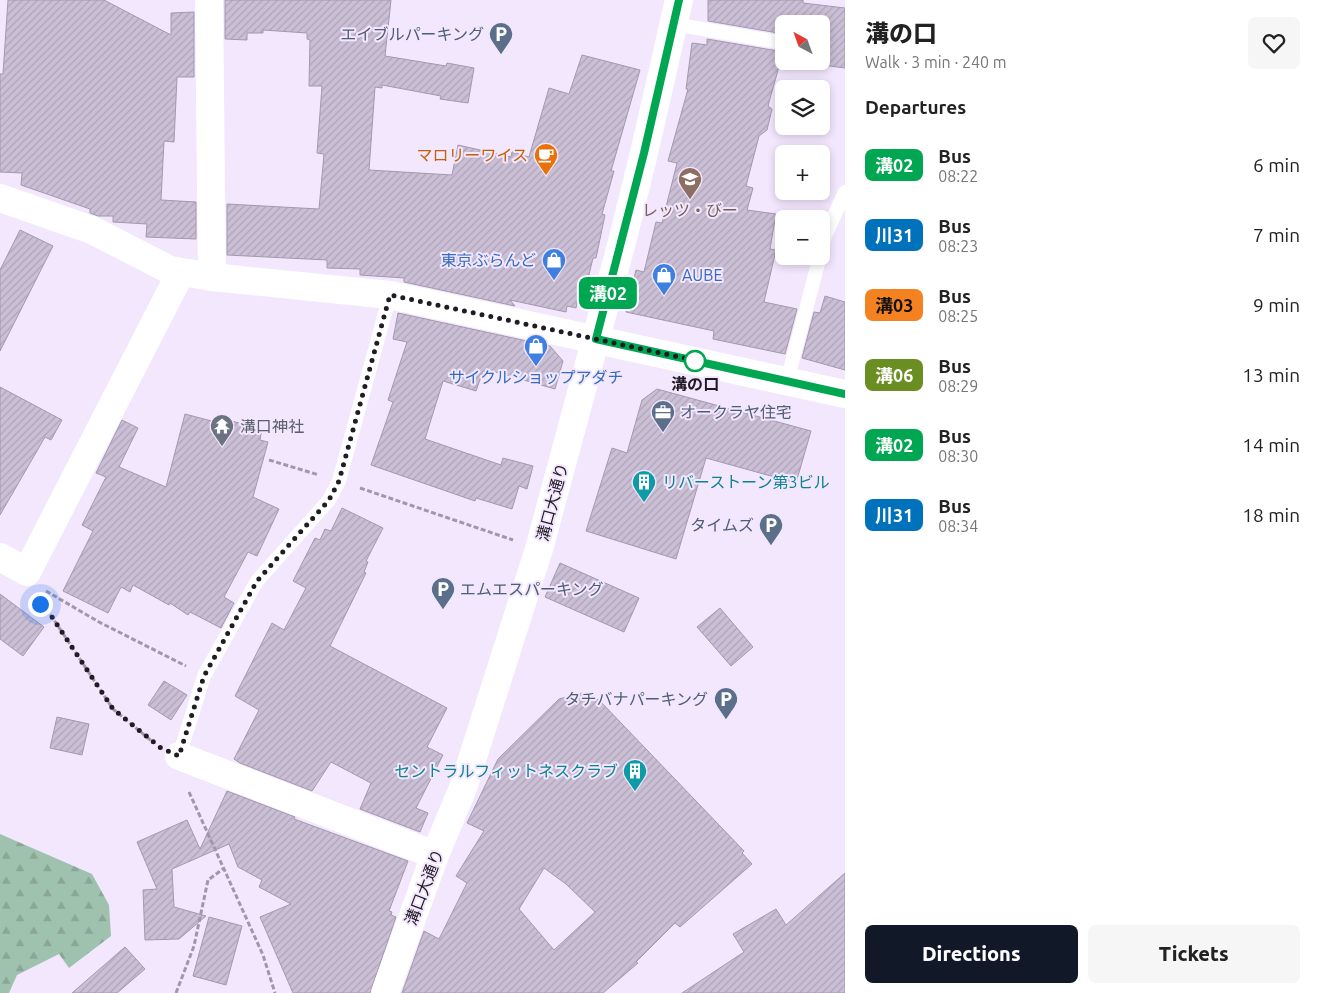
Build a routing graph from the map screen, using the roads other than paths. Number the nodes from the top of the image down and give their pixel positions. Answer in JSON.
{"nodes":[{"id":1,"x":209,"y":0,"type":"edge"},
{"id":2,"x":676,"y":12,"type":"edge"},
{"id":3,"x":775,"y":40,"type":"edge"},
{"id":4,"x":845,"y":192,"type":"edge"},
{"id":5,"x":0,"y":198,"type":"edge"},
{"id":6,"x":830,"y":227,"type":"edge"},
{"id":7,"x":818,"y":265,"type":"edge"},
{"id":8,"x":181,"y":272,"type":"junction"},
{"id":9,"x":212,"y":277,"type":"junction"},
{"id":10,"x":390,"y":295,"type":"junction"},
{"id":11,"x":596,"y":339,"type":"junction"},
{"id":12,"x":787,"y":381,"type":"junction"},
{"id":13,"x":845,"y":394,"type":"edge"},
{"id":14,"x":0,"y":556,"type":"edge"},
{"id":15,"x":179,"y":756,"type":"joint"},
{"id":16,"x":435,"y":856,"type":"junction"},
{"id":17,"x":385,"y":993,"type":"edge"}],
"edges":[{"from":1,"to":9,"type":"street"},
{"from":2,"to":3,"type":"lane"},
{"from":2,"to":11,"type":"street","name":"溝口大通り"},
{"from":4,"to":6,"type":"lane"},
{"from":5,"to":8,"type":"street"},
{"from":7,"to":12,"type":"lane"},
{"from":8,"to":9,"type":"street"},
{"from":8,"to":14,"type":"street"},
{"from":9,"to":10,"type":"street"},
{"from":10,"to":11,"type":"street"},
{"from":10,"to":15,"type":"lane"},
{"from":11,"to":12,"type":"street"},
{"from":11,"to":16,"type":"street","name":"溝口大通り"},
{"from":12,"to":13,"type":"street"},
{"from":15,"to":16,"type":"street"},
{"from":16,"to":17,"type":"street","name":"溝口大通り"}]}
